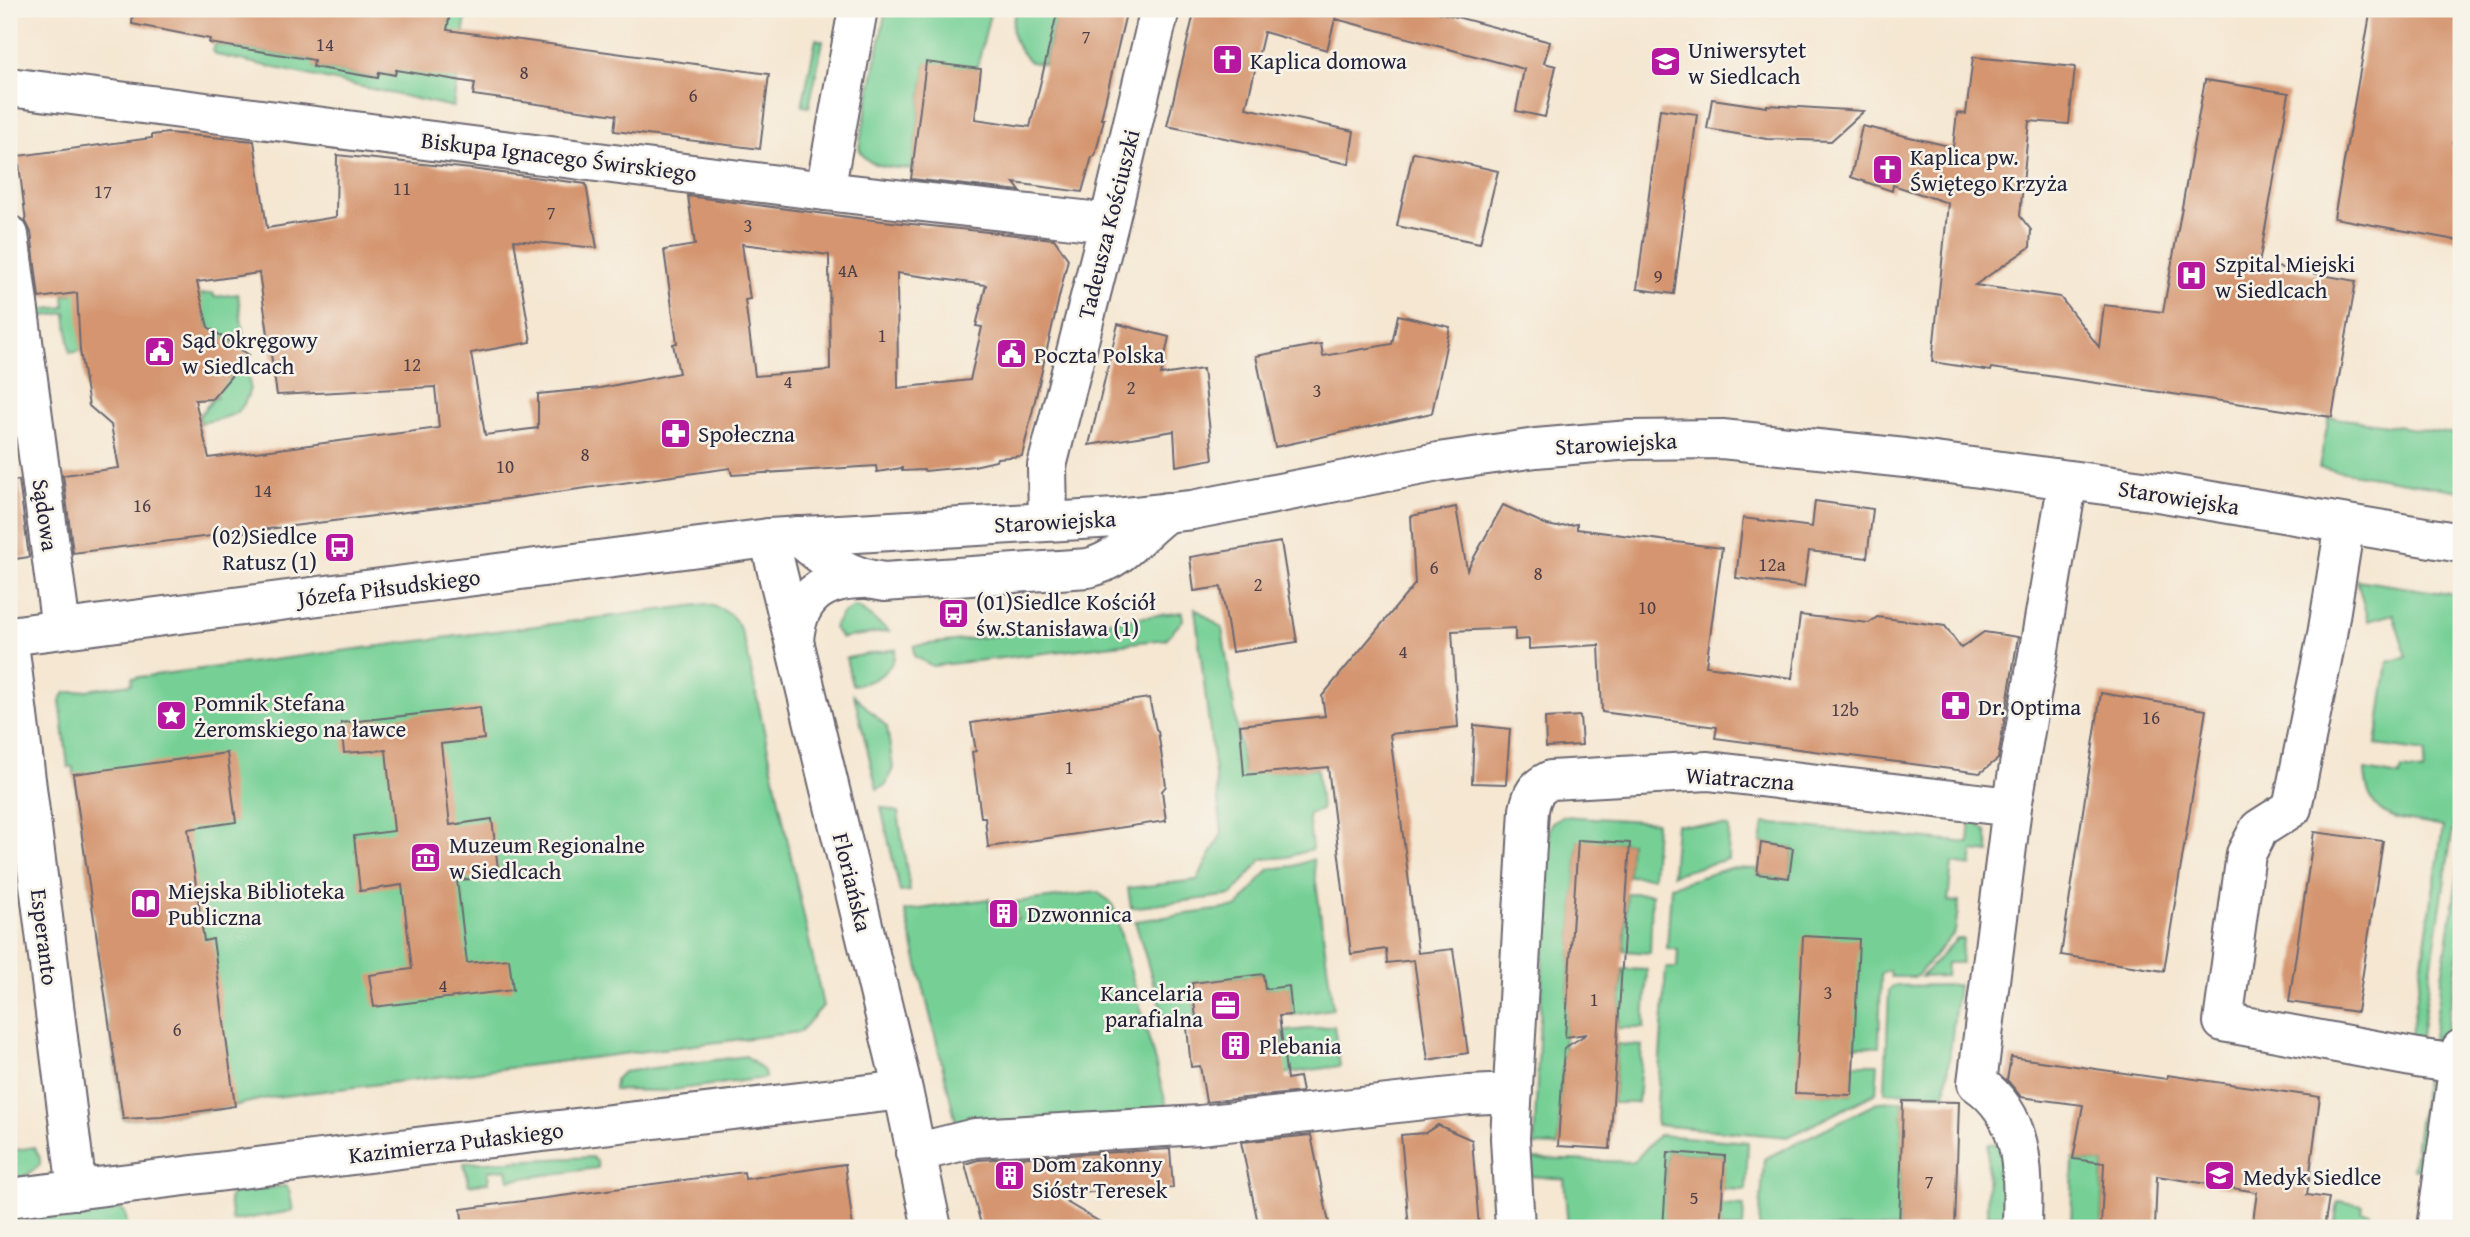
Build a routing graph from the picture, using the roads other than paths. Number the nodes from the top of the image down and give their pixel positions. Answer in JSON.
{"nodes":[{"id":1,"x":858,"y":9,"type":"edge"},
{"id":2,"x":1160,"y":9,"type":"edge"},
{"id":3,"x":9,"y":87,"type":"edge"},
{"id":4,"x":825,"y":191,"type":"junction"},
{"id":5,"x":1109,"y":223,"type":"junction"},
{"id":6,"x":9,"y":235,"type":"edge"},
{"id":7,"x":2068,"y":480,"type":"junction"},
{"id":8,"x":1167,"y":512,"type":"junction"},
{"id":9,"x":1048,"y":521,"type":"junction"},
{"id":10,"x":2345,"y":524,"type":"junction"},
{"id":11,"x":784,"y":537,"type":"junction"},
{"id":12,"x":2461,"y":543,"type":"edge"},
{"id":13,"x":863,"y":579,"type":"junction"},
{"id":14,"x":61,"y":629,"type":"junction"},
{"id":15,"x":9,"y":636,"type":"edge"},
{"id":16,"x":794,"y":641,"type":"junction"},
{"id":17,"x":9,"y":643,"type":"edge"},
{"id":18,"x":2012,"y":807,"type":"junction"},
{"id":19,"x":2460,"y":1056,"type":"edge"},
{"id":20,"x":903,"y":1090,"type":"junction"},
{"id":21,"x":1513,"y":1093,"type":"junction"},
{"id":22,"x":915,"y":1153,"type":"junction"},
{"id":23,"x":77,"y":1190,"type":"junction"},
{"id":24,"x":9,"y":1198,"type":"edge"},
{"id":25,"x":2446,"y":1211,"type":"edge"},
{"id":26,"x":932,"y":1228,"type":"edge"},
{"id":27,"x":1515,"y":1228,"type":"edge"},
{"id":28,"x":2022,"y":1228,"type":"edge"}],
"edges":[{"from":1,"to":4,"type":"street"},
{"from":2,"to":5,"type":"street","name":"Tadeusza Kościuszki"},
{"from":3,"to":4,"type":"street","name":"Biskupa Ignacego Świrskiego"},
{"from":4,"to":5,"type":"street","name":"Biskupa Ignacego Świrskiego"},
{"from":5,"to":9,"type":"street","name":"Tadeusza Kościuszki"},
{"from":6,"to":14,"type":"street","name":"Sądowa"},
{"from":7,"to":8,"type":"street","name":"Starowiejska"},
{"from":7,"to":10,"type":"street","name":"Starowiejska"},
{"from":7,"to":18,"type":"street"},
{"from":8,"to":9,"type":"street","name":"Starowiejska"},
{"from":8,"to":13,"type":"street"},
{"from":9,"to":11,"type":"street","name":"Starowiejska"},
{"from":10,"to":12,"type":"street","name":"Starowiejska"},
{"from":10,"to":19,"type":"street"},
{"from":11,"to":13,"type":"street"},
{"from":11,"to":14,"type":"street","name":"Józefa Piłsudskiego"},
{"from":11,"to":16,"type":"street","name":"Floriańska"},
{"from":13,"to":16,"type":"street"},
{"from":14,"to":15,"type":"street","name":"Józefa Piłsudskiego"},
{"from":16,"to":20,"type":"street","name":"Floriańska"},
{"from":17,"to":23,"type":"street","name":"Esperanto"},
{"from":18,"to":21,"type":"street","name":"Wiatraczna"},
{"from":18,"to":28,"type":"street"},
{"from":19,"to":25,"type":"street"},
{"from":20,"to":22,"type":"street","name":"Floriańska"},
{"from":20,"to":23,"type":"street","name":"Kazimierza Pułaskiego"},
{"from":21,"to":22,"type":"street"},
{"from":21,"to":27,"type":"street","name":"Wiatraczna"},
{"from":22,"to":26,"type":"street","name":"Floriańska"},
{"from":23,"to":24,"type":"street","name":"Kazimierza Pułaskiego"}]}
